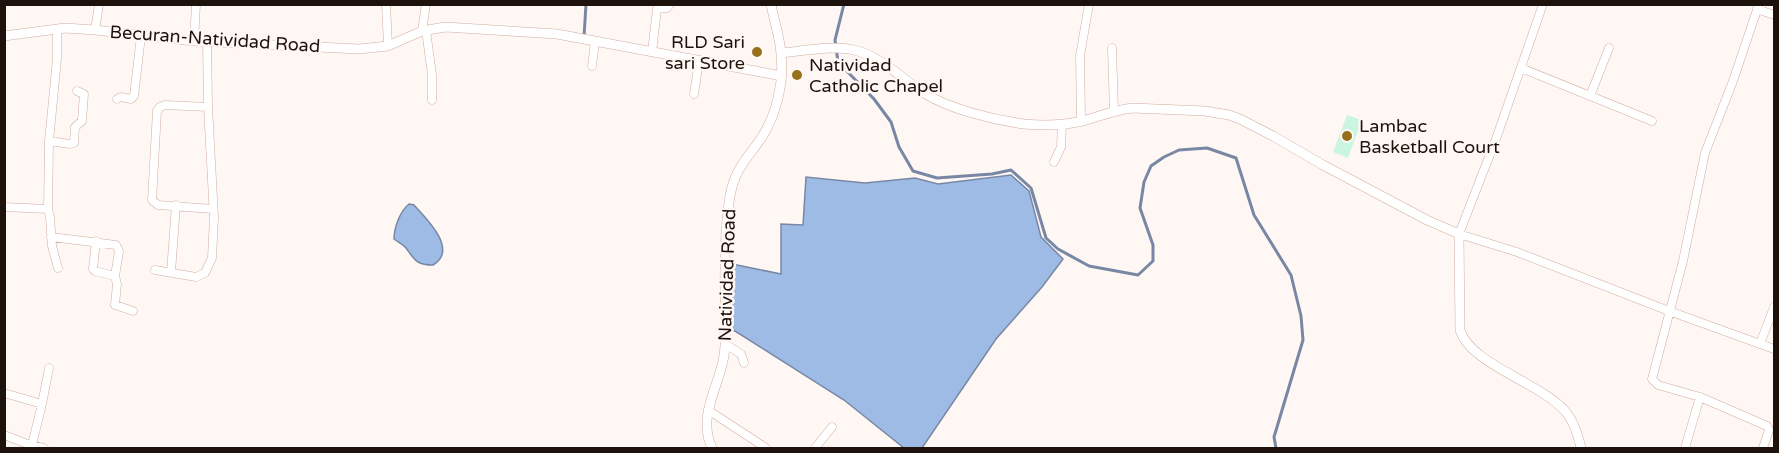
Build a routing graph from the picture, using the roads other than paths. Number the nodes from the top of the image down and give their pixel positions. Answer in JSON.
{"nodes":[{"id":1,"x":99,"y":4,"type":"edge"},
{"id":2,"x":196,"y":4,"type":"edge"},
{"id":3,"x":386,"y":4,"type":"edge"},
{"id":4,"x":426,"y":4,"type":"edge"},
{"id":5,"x":670,"y":4,"type":"edge"},
{"id":6,"x":771,"y":4,"type":"edge"},
{"id":7,"x":1089,"y":4,"type":"edge"},
{"id":8,"x":1543,"y":4,"type":"edge"},
{"id":9,"x":1758,"y":7,"type":"edge"},
{"id":10,"x":1774,"y":15,"type":"edge"},
{"id":11,"x":57,"y":28,"type":"junction"},
{"id":12,"x":95,"y":30,"type":"junction"},
{"id":13,"x":424,"y":30,"type":"junction"},
{"id":14,"x":4,"y":36,"type":"edge"},
{"id":15,"x":141,"y":36,"type":"junction"},
{"id":16,"x":194,"y":41,"type":"junction"},
{"id":17,"x":595,"y":41,"type":"junction"},
{"id":18,"x":207,"y":42,"type":"junction"},
{"id":19,"x":388,"y":46,"type":"junction"},
{"id":20,"x":1112,"y":48,"type":"dead end"},
{"id":21,"x":1610,"y":48,"type":"dead end"},
{"id":22,"x":652,"y":52,"type":"junction"},
{"id":23,"x":781,"y":53,"type":"junction"},
{"id":24,"x":699,"y":61,"type":"junction"},
{"id":25,"x":592,"y":66,"type":"dead end"},
{"id":26,"x":1521,"y":68,"type":"junction"},
{"id":27,"x":782,"y":76,"type":"junction"},
{"id":28,"x":77,"y":91,"type":"dead end"},
{"id":29,"x":694,"y":94,"type":"dead end"},
{"id":30,"x":1590,"y":96,"type":"junction"},
{"id":31,"x":117,"y":99,"type":"dead end"},
{"id":32,"x":432,"y":100,"type":"dead end"},
{"id":33,"x":208,"y":107,"type":"junction"},
{"id":34,"x":1114,"y":111,"type":"junction"},
{"id":35,"x":1081,"y":121,"type":"junction"},
{"id":36,"x":1653,"y":121,"type":"dead end"},
{"id":37,"x":1062,"y":124,"type":"junction"},
{"id":38,"x":50,"y":141,"type":"junction"},
{"id":39,"x":1054,"y":162,"type":"dead end"},
{"id":40,"x":176,"y":205,"type":"junction"},
{"id":41,"x":4,"y":207,"type":"edge"},
{"id":42,"x":48,"y":209,"type":"junction"},
{"id":43,"x":213,"y":209,"type":"junction"},
{"id":44,"x":1459,"y":234,"type":"junction"},
{"id":45,"x":51,"y":237,"type":"junction"},
{"id":46,"x":96,"y":241,"type":"junction"},
{"id":47,"x":58,"y":268,"type":"dead end"},
{"id":48,"x":155,"y":270,"type":"dead end"},
{"id":49,"x":171,"y":272,"type":"junction"},
{"id":50,"x":115,"y":276,"type":"junction"},
{"id":51,"x":1774,"y":307,"type":"edge"},
{"id":52,"x":133,"y":311,"type":"dead end"},
{"id":53,"x":1669,"y":311,"type":"junction"},
{"id":54,"x":725,"y":344,"type":"junction"},
{"id":55,"x":1760,"y":344,"type":"junction"},
{"id":56,"x":1774,"y":349,"type":"edge"},
{"id":57,"x":744,"y":363,"type":"dead end"},
{"id":58,"x":49,"y":368,"type":"dead end"},
{"id":59,"x":4,"y":393,"type":"edge"},
{"id":60,"x":1700,"y":397,"type":"junction"},
{"id":61,"x":42,"y":404,"type":"junction"},
{"id":62,"x":708,"y":410,"type":"junction"},
{"id":63,"x":832,"y":427,"type":"dead end"},
{"id":64,"x":4,"y":435,"type":"edge"},
{"id":65,"x":32,"y":445,"type":"junction"},
{"id":66,"x":44,"y":448,"type":"edge"},
{"id":67,"x":712,"y":448,"type":"edge"},
{"id":68,"x":766,"y":448,"type":"edge"},
{"id":69,"x":815,"y":448,"type":"edge"},
{"id":70,"x":1581,"y":448,"type":"edge"},
{"id":71,"x":1685,"y":448,"type":"edge"},
{"id":72,"x":1763,"y":448,"type":"edge"}],
"edges":[{"from":1,"to":12,"type":"street"},
{"from":2,"to":16,"type":"street"},
{"from":3,"to":19,"type":"street"},
{"from":4,"to":13,"type":"street"},
{"from":5,"to":22,"type":"street"},
{"from":6,"to":23,"type":"street","name":"Natividad Road"},
{"from":7,"to":35,"type":"street"},
{"from":8,"to":26,"type":"street"},
{"from":9,"to":10,"type":"street"},
{"from":9,"to":53,"type":"street"},
{"from":11,"to":12,"type":"street","name":"Becuran-Natividad Road"},
{"from":11,"to":14,"type":"street","name":"Becuran-Natividad Road"},
{"from":11,"to":38,"type":"street"},
{"from":12,"to":15,"type":"street","name":"Becuran-Natividad Road"},
{"from":13,"to":17,"type":"street","name":"Becuran-Natividad Road"},
{"from":13,"to":19,"type":"street","name":"Becuran-Natividad Road"},
{"from":13,"to":32,"type":"street"},
{"from":15,"to":16,"type":"street","name":"Becuran-Natividad Road"},
{"from":15,"to":31,"type":"street"},
{"from":16,"to":18,"type":"street","name":"Becuran-Natividad Road"},
{"from":17,"to":22,"type":"street","name":"Becuran-Natividad Road"},
{"from":17,"to":25,"type":"street"},
{"from":18,"to":19,"type":"street","name":"Becuran-Natividad Road"},
{"from":18,"to":33,"type":"street"},
{"from":20,"to":34,"type":"street"},
{"from":21,"to":30,"type":"street"},
{"from":22,"to":24,"type":"street","name":"Becuran-Natividad Road"},
{"from":23,"to":27,"type":"street","name":"Natividad Road"},
{"from":23,"to":37,"type":"street"},
{"from":24,"to":27,"type":"street","name":"Becuran-Natividad Road"},
{"from":24,"to":29,"type":"street"},
{"from":26,"to":30,"type":"street"},
{"from":26,"to":44,"type":"street"},
{"from":27,"to":54,"type":"street","name":"Natividad Road"},
{"from":28,"to":38,"type":"street"},
{"from":30,"to":36,"type":"street"},
{"from":33,"to":40,"type":"street"},
{"from":33,"to":43,"type":"street"},
{"from":34,"to":35,"type":"street"},
{"from":34,"to":44,"type":"street"},
{"from":35,"to":37,"type":"street"},
{"from":37,"to":39,"type":"street"},
{"from":38,"to":42,"type":"street"},
{"from":40,"to":43,"type":"street"},
{"from":40,"to":49,"type":"street"},
{"from":41,"to":42,"type":"street"},
{"from":42,"to":45,"type":"street"},
{"from":43,"to":49,"type":"street"},
{"from":44,"to":53,"type":"street"},
{"from":44,"to":70,"type":"street"},
{"from":45,"to":46,"type":"street"},
{"from":45,"to":47,"type":"street"},
{"from":46,"to":50,"type":"street"},
{"from":46,"to":50,"type":"street"},
{"from":48,"to":49,"type":"street"},
{"from":50,"to":52,"type":"street"},
{"from":51,"to":55,"type":"street"},
{"from":53,"to":55,"type":"street"},
{"from":53,"to":60,"type":"street"},
{"from":54,"to":57,"type":"street"},
{"from":54,"to":62,"type":"street","name":"Natividad Road"},
{"from":55,"to":56,"type":"street"},
{"from":58,"to":61,"type":"street"},
{"from":59,"to":61,"type":"street"},
{"from":60,"to":71,"type":"street"},
{"from":60,"to":72,"type":"street"},
{"from":61,"to":65,"type":"street"},
{"from":62,"to":67,"type":"street","name":"Natividad Road"},
{"from":62,"to":68,"type":"street"},
{"from":63,"to":69,"type":"street"},
{"from":64,"to":65,"type":"street"},
{"from":65,"to":66,"type":"street"}]}
